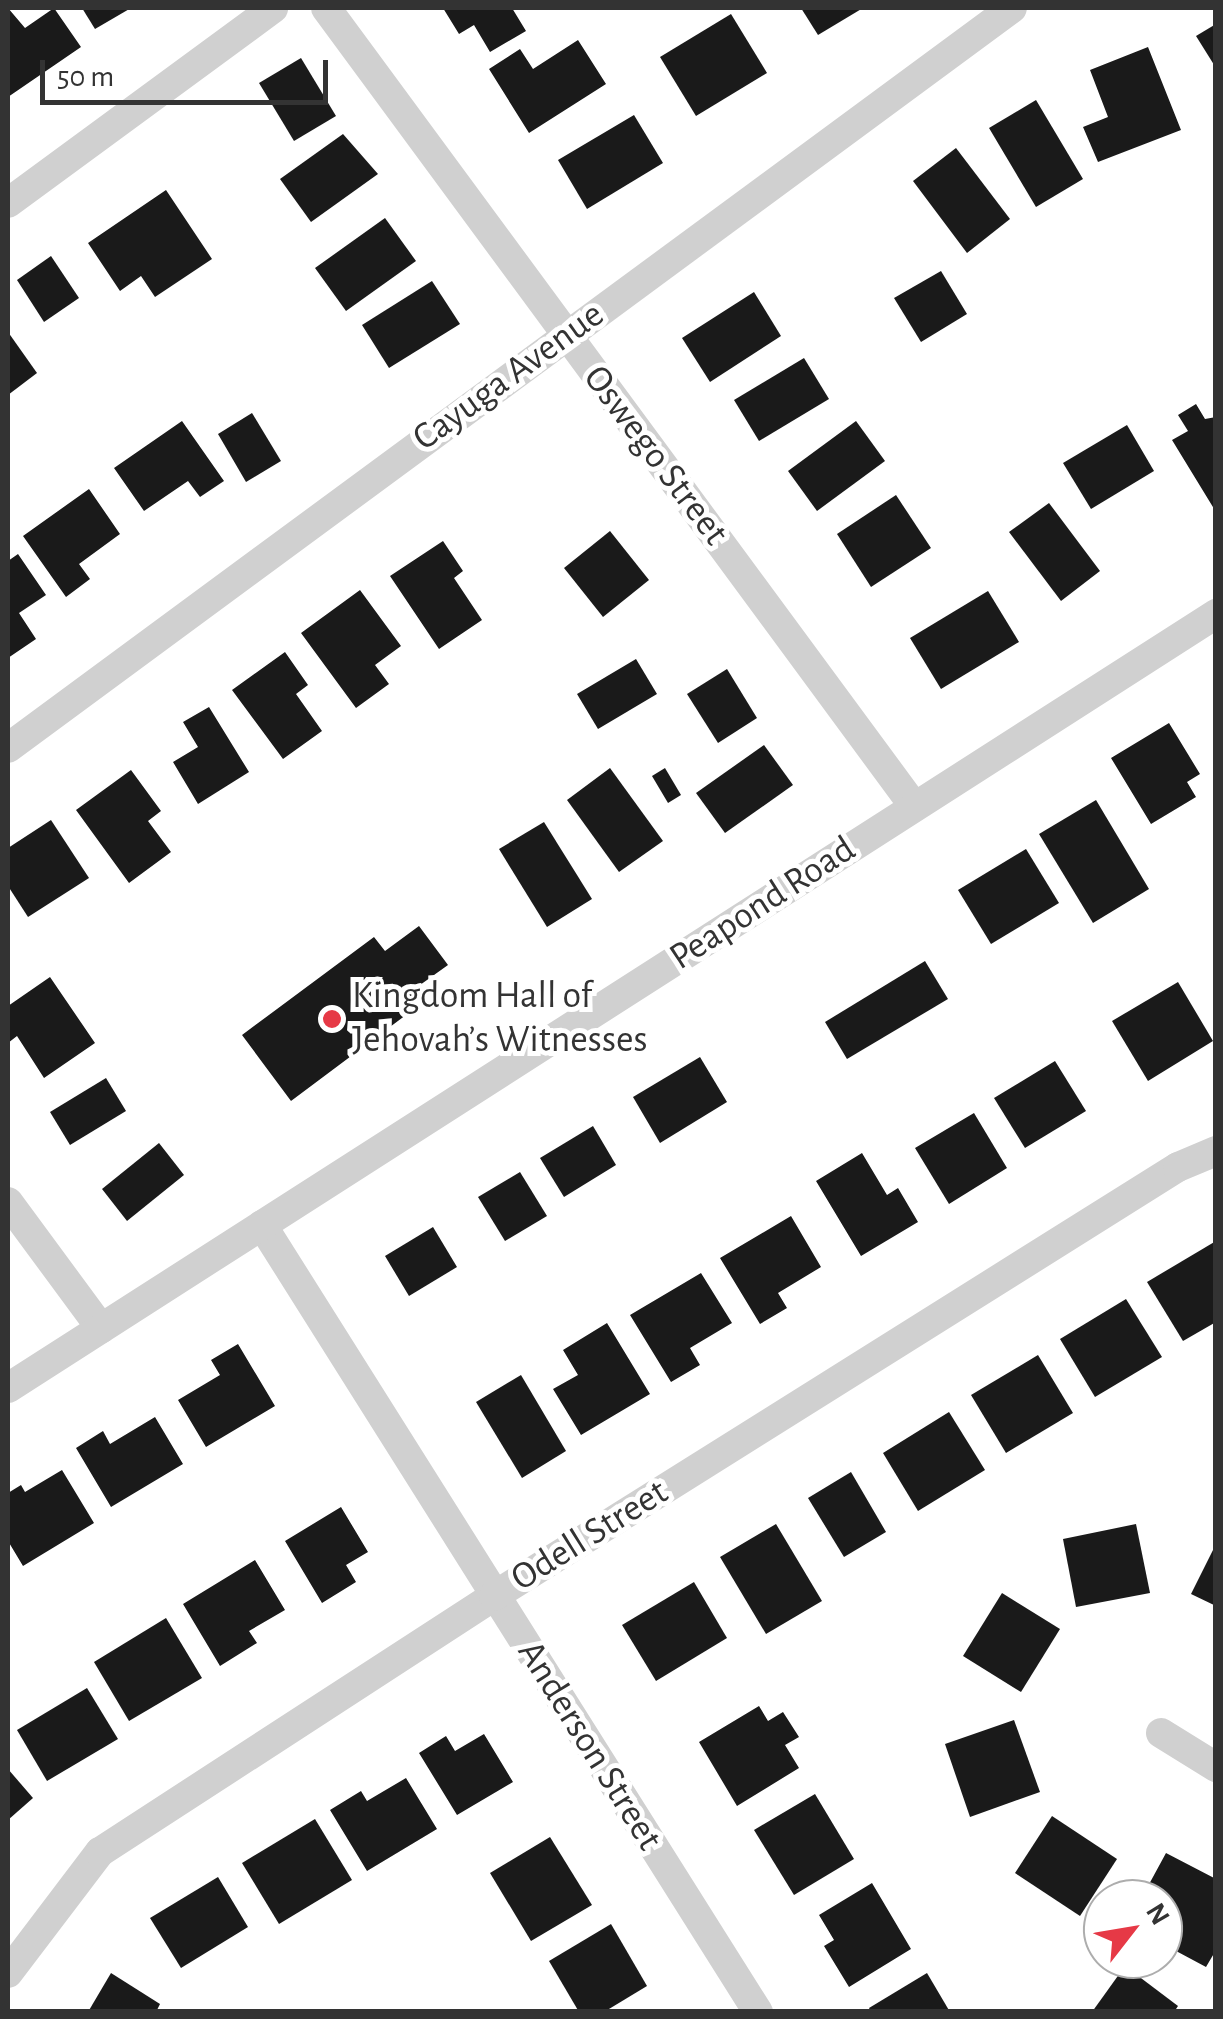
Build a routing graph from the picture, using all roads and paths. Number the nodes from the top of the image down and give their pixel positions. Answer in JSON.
{"nodes":[{"id":1,"x":273,"y":8,"type":"edge"},
{"id":2,"x":326,"y":8,"type":"edge"},
{"id":3,"x":1012,"y":8,"type":"edge"},
{"id":4,"x":8,"y":203,"type":"edge"},
{"id":5,"x":566,"y":336,"type":"junction"},
{"id":6,"x":1216,"y":614,"type":"edge"},
{"id":7,"x":8,"y":748,"type":"edge"},
{"id":8,"x":914,"y":806,"type":"junction"},
{"id":9,"x":1216,"y":1150,"type":"edge"},
{"id":10,"x":8,"y":1202,"type":"edge"},
{"id":11,"x":262,"y":1225,"type":"junction"},
{"id":12,"x":101,"y":1328,"type":"junction"},
{"id":13,"x":8,"y":1388,"type":"edge"},
{"id":14,"x":494,"y":1596,"type":"junction"},
{"id":15,"x":1161,"y":1733,"type":"dead end"},
{"id":16,"x":1216,"y":1768,"type":"edge"},
{"id":17,"x":8,"y":1973,"type":"edge"},
{"id":18,"x":758,"y":2012,"type":"edge"}],
"edges":[{"from":1,"to":4,"type":"street"},
{"from":2,"to":5,"type":"street","name":"Oswego Street"},
{"from":3,"to":5,"type":"street","name":"Cayuga Avenue"},
{"from":5,"to":7,"type":"street","name":"Cayuga Avenue"},
{"from":5,"to":8,"type":"street","name":"Oswego Street"},
{"from":6,"to":8,"type":"street","name":"Peapond Road"},
{"from":8,"to":11,"type":"street","name":"Peapond Road"},
{"from":9,"to":14,"type":"street","name":"Odell Street"},
{"from":10,"to":12,"type":"street"},
{"from":11,"to":12,"type":"street","name":"Peapond Road"},
{"from":11,"to":14,"type":"street","name":"Anderson Street"},
{"from":12,"to":13,"type":"street","name":"Peapond Road"},
{"from":14,"to":17,"type":"street","name":"Odell Street"},
{"from":14,"to":18,"type":"street","name":"Anderson Street"},
{"from":15,"to":16,"type":"street"}]}
